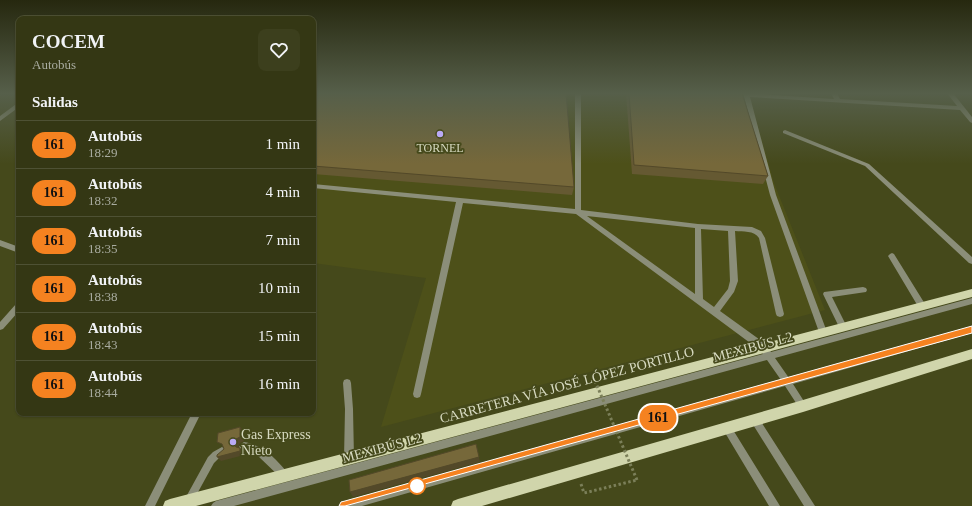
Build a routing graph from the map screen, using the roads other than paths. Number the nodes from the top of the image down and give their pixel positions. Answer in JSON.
{"nodes":[{"id":1,"x":578,"y":117,"type":"edge"},
{"id":2,"x":752,"y":117,"type":"edge"},
{"id":3,"x":785,"y":132,"type":"dead end"},
{"id":4,"x":316,"y":186,"type":"edge"},
{"id":5,"x":460,"y":201,"type":"junction"},
{"id":6,"x":578,"y":212,"type":"junction"},
{"id":7,"x":698,"y":226,"type":"junction"},
{"id":8,"x":731,"y":229,"type":"junction"},
{"id":9,"x":0,"y":243,"type":"edge"},
{"id":10,"x":16,"y":249,"type":"edge"},
{"id":11,"x":892,"y":256,"type":"dead end"},
{"id":12,"x":972,"y":261,"type":"edge"},
{"id":13,"x":863,"y":290,"type":"dead end"},
{"id":14,"x":972,"y":293,"type":"edge"},
{"id":15,"x":699,"y":300,"type":"junction"},
{"id":16,"x":972,"y":302,"type":"edge"},
{"id":17,"x":922,"y":306,"type":"junction"},
{"id":18,"x":16,"y":309,"type":"edge"},
{"id":19,"x":715,"y":312,"type":"junction"},
{"id":20,"x":780,"y":314,"type":"dead end"},
{"id":21,"x":0,"y":327,"type":"edge"},
{"id":22,"x":843,"y":327,"type":"junction"},
{"id":23,"x":972,"y":330,"type":"edge"},
{"id":24,"x":823,"y":332,"type":"junction"},
{"id":25,"x":767,"y":352,"type":"junction"},
{"id":26,"x":972,"y":354,"type":"edge"},
{"id":27,"x":787,"y":382,"type":"junction"},
{"id":28,"x":347,"y":383,"type":"dead end"},
{"id":29,"x":417,"y":394,"type":"dead end"},
{"id":30,"x":803,"y":406,"type":"junction"},
{"id":31,"x":195,"y":416,"type":"edge"},
{"id":32,"x":755,"y":420,"type":"junction"},
{"id":33,"x":727,"y":428,"type":"junction"},
{"id":34,"x":244,"y":447,"type":"dead end"},
{"id":35,"x":222,"y":452,"type":"edge"},
{"id":36,"x":349,"y":458,"type":"junction"},
{"id":37,"x":284,"y":475,"type":"junction"},
{"id":38,"x":189,"y":501,"type":"junction"},
{"id":39,"x":150,"y":506,"type":"edge"},
{"id":40,"x":170,"y":506,"type":"edge"},
{"id":41,"x":216,"y":506,"type":"edge"},
{"id":42,"x":345,"y":506,"type":"edge"},
{"id":43,"x":458,"y":506,"type":"edge"},
{"id":44,"x":775,"y":506,"type":"edge"},
{"id":45,"x":810,"y":506,"type":"edge"}],
"edges":[{"from":1,"to":6,"type":"street"},
{"from":2,"to":24,"type":"street"},
{"from":3,"to":12,"type":"street"},
{"from":4,"to":5,"type":"street"},
{"from":5,"to":6,"type":"street"},
{"from":5,"to":29,"type":"street"},
{"from":6,"to":7,"type":"street"},
{"from":6,"to":15,"type":"street"},
{"from":7,"to":8,"type":"street"},
{"from":7,"to":15,"type":"street"},
{"from":8,"to":19,"type":"street"},
{"from":8,"to":20,"type":"street"},
{"from":9,"to":10,"type":"street"},
{"from":11,"to":17,"type":"street"},
{"from":13,"to":22,"type":"street"},
{"from":14,"to":17,"type":"main road","name":"CARRETERA VÍA JOSÉ LÓPEZ PORTILLO"},
{"from":15,"to":19,"type":"street"},
{"from":16,"to":25,"type":"street","name":"MEXIBÚS L2"},
{"from":17,"to":22,"type":"main road","name":"CARRETERA VÍA JOSÉ LÓPEZ PORTILLO"},
{"from":18,"to":21,"type":"street"},
{"from":19,"to":25,"type":"street"},
{"from":22,"to":24,"type":"main road","name":"CARRETERA VÍA JOSÉ LÓPEZ PORTILLO"},
{"from":23,"to":27,"type":"street"},
{"from":24,"to":25,"type":"main road","name":"CARRETERA VÍA JOSÉ LÓPEZ PORTILLO"},
{"from":25,"to":27,"type":"street"},
{"from":25,"to":36,"type":"main road","name":"CARRETERA VÍA JOSÉ LÓPEZ PORTILLO"},
{"from":25,"to":41,"type":"street","name":"MEXIBÚS L2"},
{"from":26,"to":30,"type":"main road"},
{"from":27,"to":30,"type":"street"},
{"from":27,"to":42,"type":"street"},
{"from":28,"to":36,"type":"street"},
{"from":30,"to":32,"type":"main road"},
{"from":31,"to":39,"type":"street"},
{"from":32,"to":33,"type":"main road"},
{"from":32,"to":45,"type":"street"},
{"from":33,"to":43,"type":"main road"},
{"from":33,"to":44,"type":"street"},
{"from":34,"to":37,"type":"street"},
{"from":35,"to":38,"type":"street"},
{"from":36,"to":37,"type":"main road","name":"CARRETERA VÍA JOSÉ LÓPEZ PORTILLO"},
{"from":37,"to":38,"type":"main road","name":"CARRETERA VÍA JOSÉ LÓPEZ PORTILLO"},
{"from":38,"to":40,"type":"main road","name":"CARRETERA VÍA JOSÉ LÓPEZ PORTILLO"}]}
